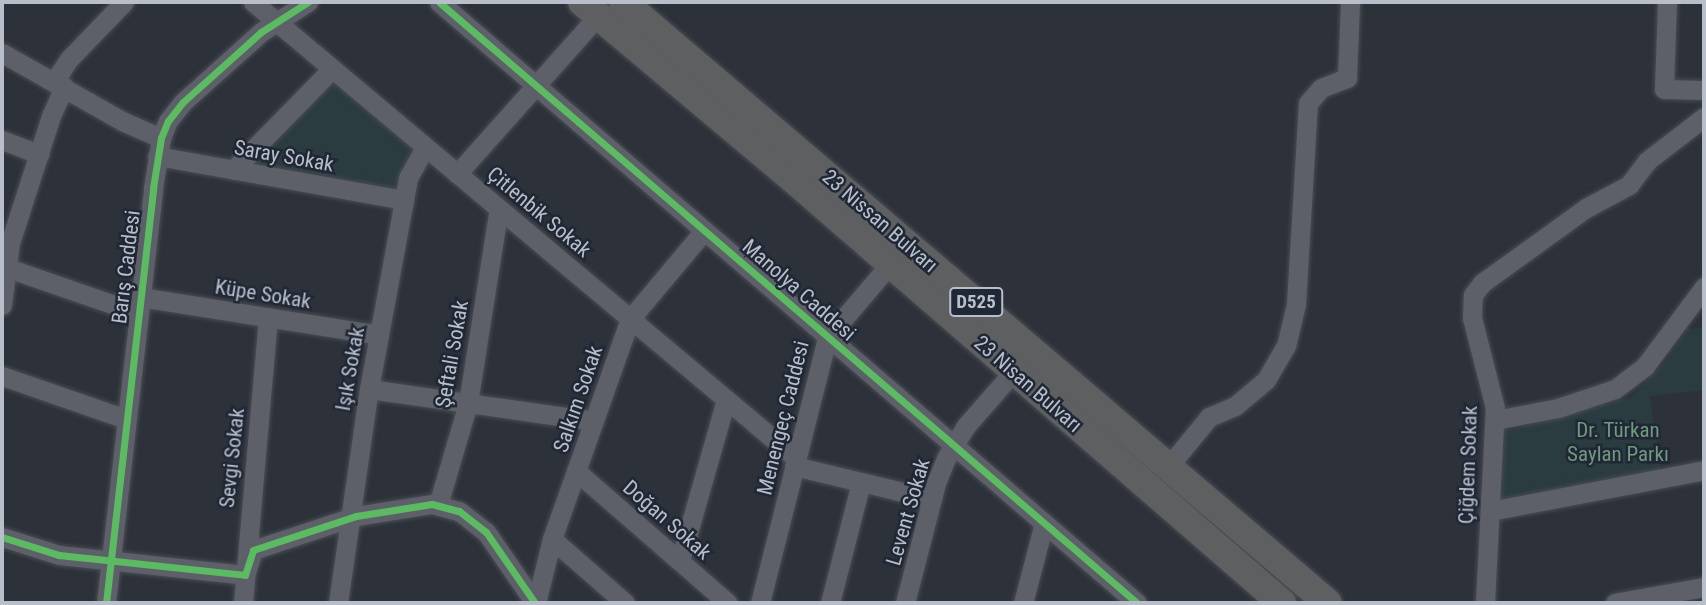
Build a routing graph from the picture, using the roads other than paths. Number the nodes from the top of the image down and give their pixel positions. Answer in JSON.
{"nodes":[{"id":1,"x":124,"y":2,"type":"edge"},
{"id":2,"x":253,"y":2,"type":"edge"},
{"id":3,"x":307,"y":2,"type":"edge"},
{"id":4,"x":439,"y":2,"type":"edge"},
{"id":5,"x":623,"y":2,"type":"edge"},
{"id":6,"x":1350,"y":2,"type":"edge"},
{"id":7,"x":1667,"y":2,"type":"edge"},
{"id":8,"x":590,"y":9,"type":"edge"},
{"id":9,"x":275,"y":21,"type":"junction"},
{"id":10,"x":2,"y":52,"type":"edge"},
{"id":11,"x":332,"y":69,"type":"junction"},
{"id":12,"x":59,"y":84,"type":"junction"},
{"id":13,"x":536,"y":86,"type":"junction"},
{"id":14,"x":1704,"y":90,"type":"edge"},
{"id":15,"x":1704,"y":117,"type":"edge"},
{"id":16,"x":2,"y":141,"type":"edge"},
{"id":17,"x":159,"y":147,"type":"junction"},
{"id":18,"x":425,"y":147,"type":"junction"},
{"id":19,"x":39,"y":154,"type":"junction"},
{"id":20,"x":233,"y":170,"type":"junction"},
{"id":21,"x":457,"y":174,"type":"junction"},
{"id":22,"x":404,"y":200,"type":"junction"},
{"id":23,"x":499,"y":208,"type":"junction"},
{"id":24,"x":703,"y":232,"type":"junction"},
{"id":25,"x":890,"y":264,"type":"junction"},
{"id":26,"x":3,"y":267,"type":"edge"},
{"id":27,"x":1703,"y":292,"type":"edge"},
{"id":28,"x":2,"y":305,"type":"edge"},
{"id":29,"x":139,"y":305,"type":"junction"},
{"id":30,"x":268,"y":317,"type":"junction"},
{"id":31,"x":630,"y":319,"type":"junction"},
{"id":32,"x":379,"y":335,"type":"junction"},
{"id":33,"x":827,"y":338,"type":"junction"},
{"id":34,"x":1014,"y":371,"type":"junction"},
{"id":35,"x":2,"y":376,"type":"edge"},
{"id":36,"x":369,"y":388,"type":"junction"},
{"id":37,"x":726,"y":399,"type":"junction"},
{"id":38,"x":468,"y":403,"type":"junction"},
{"id":39,"x":126,"y":419,"type":"junction"},
{"id":40,"x":1495,"y":420,"type":"junction"},
{"id":41,"x":594,"y":421,"type":"junction"},
{"id":42,"x":953,"y":446,"type":"junction"},
{"id":43,"x":795,"y":462,"type":"junction"},
{"id":44,"x":1168,"y":467,"type":"junction"},
{"id":45,"x":1704,"y":470,"type":"edge"},
{"id":46,"x":576,"y":471,"type":"junction"},
{"id":47,"x":861,"y":482,"type":"junction"},
{"id":48,"x":932,"y":499,"type":"junction"},
{"id":49,"x":438,"y":505,"type":"junction"},
{"id":50,"x":1490,"y":511,"type":"junction"},
{"id":51,"x":349,"y":518,"type":"junction"},
{"id":52,"x":1044,"y":523,"type":"junction"},
{"id":53,"x":2,"y":537,"type":"edge"},
{"id":54,"x":552,"y":539,"type":"junction"},
{"id":55,"x":680,"y":561,"type":"junction"},
{"id":56,"x":111,"y":563,"type":"junction"},
{"id":57,"x":245,"y":575,"type":"junction"},
{"id":58,"x":1704,"y":587,"type":"edge"},
{"id":59,"x":106,"y":603,"type":"edge"},
{"id":60,"x":243,"y":603,"type":"edge"},
{"id":61,"x":338,"y":603,"type":"edge"},
{"id":62,"x":536,"y":603,"type":"edge"},
{"id":63,"x":625,"y":603,"type":"edge"},
{"id":64,"x":728,"y":603,"type":"edge"},
{"id":65,"x":760,"y":603,"type":"edge"},
{"id":66,"x":830,"y":603,"type":"edge"},
{"id":67,"x":905,"y":603,"type":"edge"},
{"id":68,"x":1023,"y":603,"type":"edge"},
{"id":69,"x":1137,"y":603,"type":"edge"},
{"id":70,"x":1282,"y":603,"type":"edge"},
{"id":71,"x":1328,"y":603,"type":"edge"},
{"id":72,"x":1485,"y":603,"type":"edge"},
{"id":73,"x":1615,"y":603,"type":"edge"}],
"edges":[{"from":1,"to":12,"type":"street"},
{"from":2,"to":9,"type":"street","name":"Çitlenbik Sokak"},
{"from":3,"to":9,"type":"street","name":"Barış Caddesi"},
{"from":4,"to":13,"type":"street","name":"Manolya Caddesi"},
{"from":5,"to":44,"type":"highway","name":"23 Nissan Bulvarı","number":"D525"},
{"from":6,"to":44,"type":"street"},
{"from":7,"to":14,"type":"street"},
{"from":8,"to":13,"type":"street"},
{"from":8,"to":25,"type":"highway","name":"23 Nisan Bulvarı","number":"D525"},
{"from":9,"to":11,"type":"street","name":"Çitlenbik Sokak"},
{"from":9,"to":17,"type":"street","name":"Barış Caddesi"},
{"from":10,"to":12,"type":"street","name":"Saray Sokak"},
{"from":11,"to":18,"type":"street","name":"Çitlenbik Sokak"},
{"from":11,"to":20,"type":"street"},
{"from":12,"to":17,"type":"street","name":"Saray Sokak"},
{"from":12,"to":19,"type":"street"},
{"from":13,"to":21,"type":"street"},
{"from":13,"to":24,"type":"street","name":"Manolya Caddesi"},
{"from":15,"to":40,"type":"street","name":"Çiğdem Sokak"},
{"from":16,"to":19,"type":"street"},
{"from":17,"to":20,"type":"street","name":"Saray Sokak"},
{"from":17,"to":29,"type":"street","name":"Barış Caddesi"},
{"from":18,"to":21,"type":"street","name":"Çitlenbik Sokak"},
{"from":18,"to":22,"type":"street","name":"Işık Sokak"},
{"from":19,"to":26,"type":"street"},
{"from":20,"to":22,"type":"street","name":"Saray Sokak"},
{"from":21,"to":23,"type":"street","name":"Çitlenbik Sokak"},
{"from":22,"to":32,"type":"street","name":"Işık Sokak"},
{"from":23,"to":31,"type":"street","name":"Çitlenbik Sokak"},
{"from":23,"to":38,"type":"street","name":"Şeftali Sokak"},
{"from":24,"to":31,"type":"street","name":"Salkım Sokak"},
{"from":24,"to":33,"type":"street","name":"Manolya Caddesi"},
{"from":25,"to":33,"type":"street","name":"Menengeç Caddesi"},
{"from":25,"to":34,"type":"highway","name":"23 Nisan Bulvarı","number":"D525"},
{"from":26,"to":28,"type":"street"},
{"from":26,"to":29,"type":"street","name":"Küpe Sokak"},
{"from":27,"to":40,"type":"street"},
{"from":29,"to":30,"type":"street","name":"Küpe Sokak"},
{"from":29,"to":39,"type":"street","name":"Barış Caddesi"},
{"from":30,"to":32,"type":"street","name":"Küpe Sokak"},
{"from":30,"to":57,"type":"street","name":"Sevgi Sokak"},
{"from":31,"to":37,"type":"street","name":"Çitlenbik Sokak"},
{"from":31,"to":41,"type":"street","name":"Salkım Sokak"},
{"from":32,"to":36,"type":"street","name":"Işık Sokak"},
{"from":33,"to":42,"type":"street","name":"Manolya Caddesi"},
{"from":33,"to":43,"type":"street","name":"Menengeç Caddesi"},
{"from":34,"to":42,"type":"street","name":"Levent Sokak"},
{"from":34,"to":70,"type":"highway","name":"23 Nisan Bulvarı","number":"D525"},
{"from":35,"to":39,"type":"street"},
{"from":36,"to":38,"type":"street"},
{"from":36,"to":51,"type":"street","name":"Işık Sokak"},
{"from":37,"to":43,"type":"street","name":"Çitlenbik Sokak"},
{"from":37,"to":55,"type":"street"},
{"from":38,"to":41,"type":"street"},
{"from":38,"to":49,"type":"street","name":"Şeftali Sokak"},
{"from":39,"to":56,"type":"street","name":"Barış Caddesi"},
{"from":40,"to":50,"type":"street","name":"Çiğdem Sokak"},
{"from":41,"to":46,"type":"street","name":"Salkım Sokak"},
{"from":42,"to":48,"type":"street","name":"Levent Sokak"},
{"from":42,"to":52,"type":"street","name":"Manolya Caddesi"},
{"from":43,"to":47,"type":"street"},
{"from":43,"to":65,"type":"street","name":"Menengeç Caddesi"},
{"from":44,"to":71,"type":"highway","name":"23 Nissan Bulvarı","number":"D525"},
{"from":45,"to":50,"type":"street"},
{"from":46,"to":54,"type":"street","name":"Salkım Sokak"},
{"from":46,"to":55,"type":"street","name":"Doğan Sokak"},
{"from":47,"to":48,"type":"street"},
{"from":47,"to":66,"type":"street"},
{"from":48,"to":67,"type":"street","name":"Levent Sokak"},
{"from":49,"to":51,"type":"street"},
{"from":49,"to":62,"type":"street"},
{"from":50,"to":72,"type":"street","name":"Çiğdem Sokak"},
{"from":51,"to":57,"type":"street"},
{"from":51,"to":61,"type":"street","name":"Işık Sokak"},
{"from":52,"to":68,"type":"street"},
{"from":52,"to":69,"type":"street","name":"Manolya Caddesi"},
{"from":53,"to":56,"type":"street"},
{"from":54,"to":62,"type":"street","name":"Salkım Sokak"},
{"from":54,"to":63,"type":"street"},
{"from":55,"to":64,"type":"street","name":"Doğan Sokak"},
{"from":56,"to":57,"type":"street"},
{"from":56,"to":59,"type":"street","name":"Barış Caddesi"},
{"from":57,"to":60,"type":"street","name":"Sevgi Sokak"},
{"from":58,"to":73,"type":"street"}]}
